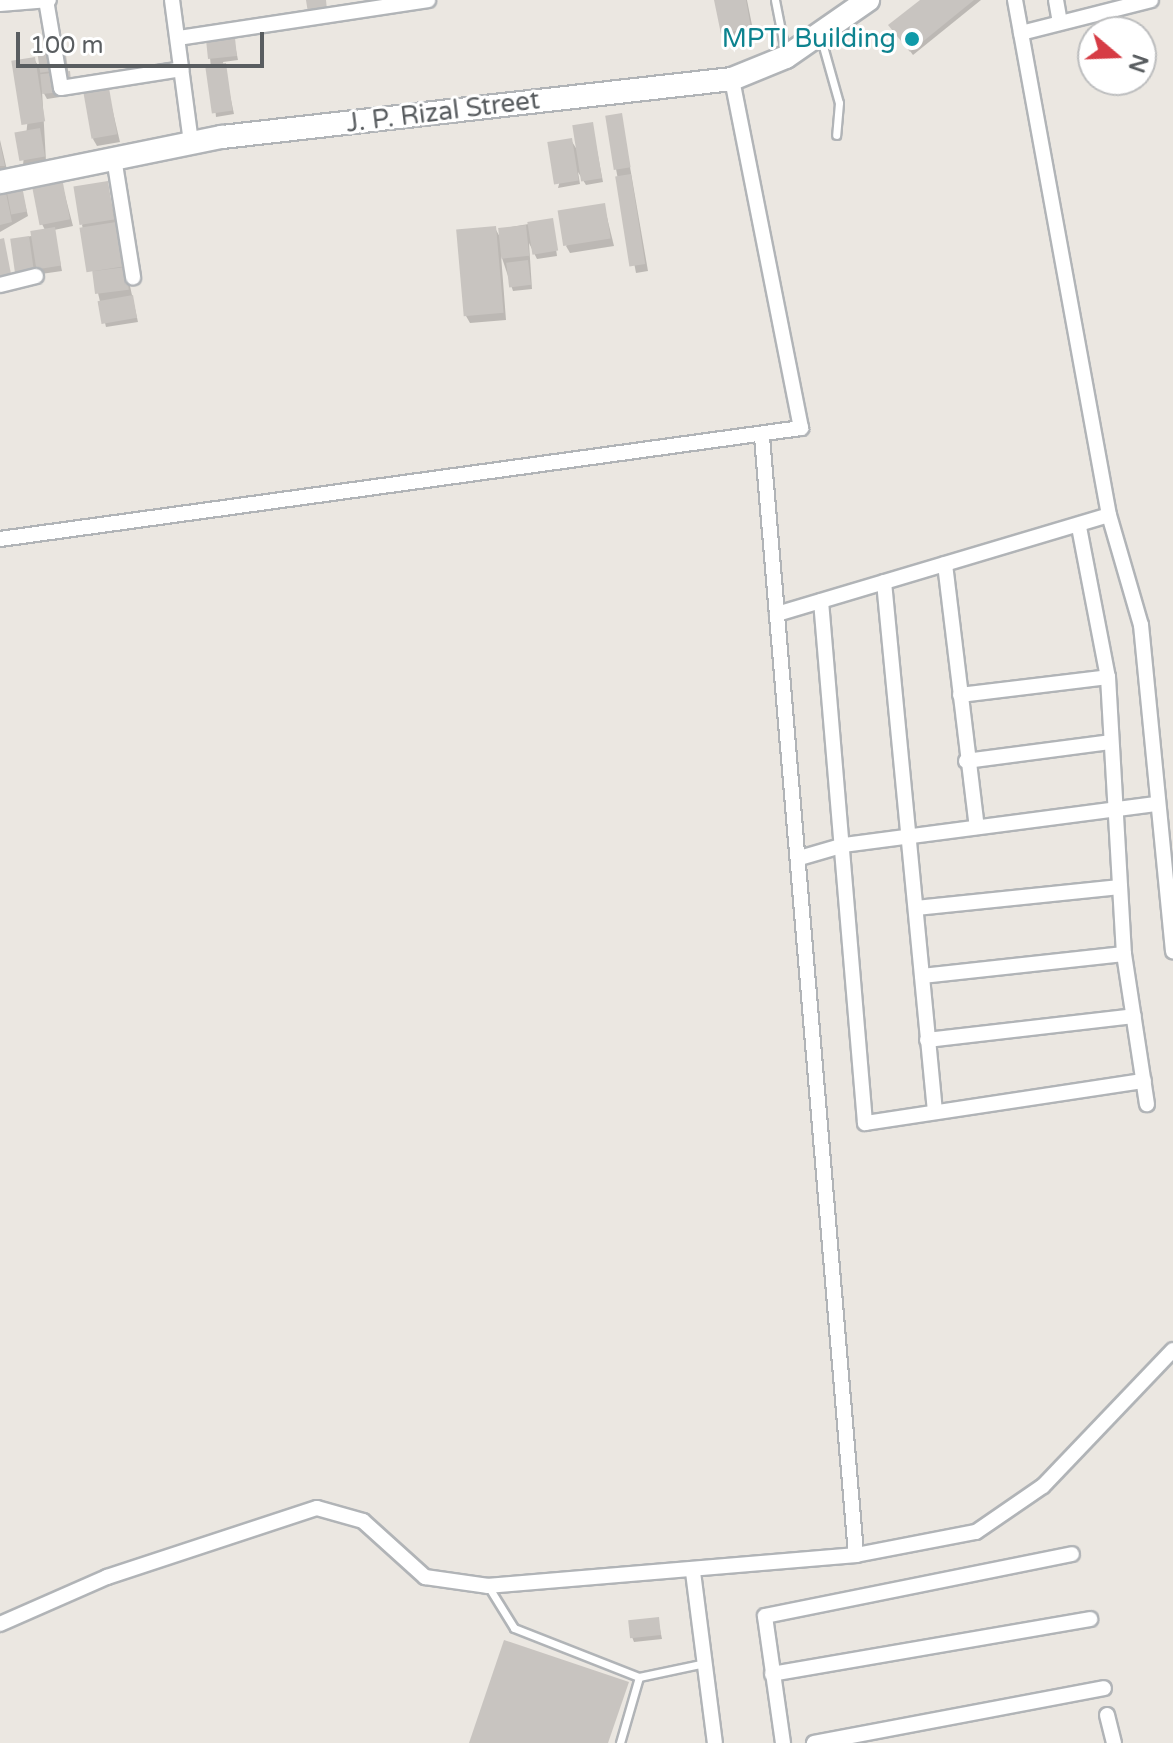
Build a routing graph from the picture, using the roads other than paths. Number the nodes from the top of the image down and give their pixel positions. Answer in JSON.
{"nodes":[{"id":1,"x":47,"y":0,"type":"edge"},
{"id":2,"x":172,"y":0,"type":"edge"},
{"id":3,"x":428,"y":0,"type":"edge"},
{"id":4,"x":775,"y":0,"type":"edge"},
{"id":5,"x":868,"y":0,"type":"edge"},
{"id":6,"x":1015,"y":0,"type":"edge"},
{"id":7,"x":1056,"y":0,"type":"edge"},
{"id":8,"x":1151,"y":0,"type":"edge"},
{"id":9,"x":1115,"y":3,"type":"edge"},
{"id":10,"x":0,"y":4,"type":"edge"},
{"id":11,"x":1060,"y":22,"type":"junction"},
{"id":12,"x":1021,"y":33,"type":"junction"},
{"id":13,"x":820,"y":37,"type":"junction"},
{"id":14,"x":178,"y":38,"type":"junction"},
{"id":15,"x":786,"y":57,"type":"junction"},
{"id":16,"x":182,"y":69,"type":"junction"},
{"id":17,"x":732,"y":79,"type":"junction"},
{"id":18,"x":836,"y":135,"type":"dead end"},
{"id":19,"x":191,"y":143,"type":"junction"},
{"id":20,"x":114,"y":158,"type":"junction"},
{"id":21,"x":0,"y":182,"type":"edge"},
{"id":22,"x":36,"y":276,"type":"dead end"},
{"id":23,"x":133,"y":277,"type":"dead end"},
{"id":24,"x":0,"y":285,"type":"edge"},
{"id":25,"x":762,"y":437,"type":"junction"},
{"id":26,"x":1109,"y":515,"type":"junction"},
{"id":27,"x":1079,"y":527,"type":"junction"},
{"id":28,"x":0,"y":539,"type":"edge"},
{"id":29,"x":945,"y":564,"type":"junction"},
{"id":30,"x":884,"y":582,"type":"junction"},
{"id":31,"x":821,"y":601,"type":"junction"},
{"id":32,"x":777,"y":614,"type":"junction"},
{"id":33,"x":1108,"y":677,"type":"junction"},
{"id":34,"x":960,"y":695,"type":"junction"},
{"id":35,"x":1110,"y":742,"type":"junction"},
{"id":36,"x":966,"y":761,"type":"junction"},
{"id":37,"x":1156,"y":804,"type":"junction"},
{"id":38,"x":1116,"y":810,"type":"junction"},
{"id":39,"x":977,"y":827,"type":"junction"},
{"id":40,"x":909,"y":837,"type":"junction"},
{"id":41,"x":844,"y":845,"type":"junction"},
{"id":42,"x":803,"y":857,"type":"junction"},
{"id":43,"x":1120,"y":887,"type":"junction"},
{"id":44,"x":916,"y":908,"type":"junction"},
{"id":45,"x":1173,"y":951,"type":"edge"},
{"id":46,"x":1124,"y":954,"type":"junction"},
{"id":47,"x":922,"y":976,"type":"junction"},
{"id":48,"x":1134,"y":1016,"type":"junction"},
{"id":49,"x":927,"y":1040,"type":"junction"},
{"id":50,"x":1144,"y":1081,"type":"junction"},
{"id":51,"x":1147,"y":1104,"type":"dead end"},
{"id":52,"x":935,"y":1112,"type":"junction"},
{"id":53,"x":1173,"y":1350,"type":"edge"},
{"id":54,"x":1072,"y":1554,"type":"dead end"},
{"id":55,"x":856,"y":1555,"type":"junction"},
{"id":56,"x":693,"y":1572,"type":"junction"},
{"id":57,"x":488,"y":1586,"type":"junction"},
{"id":58,"x":1090,"y":1619,"type":"dead end"},
{"id":59,"x":0,"y":1624,"type":"edge"},
{"id":60,"x":705,"y":1663,"type":"junction"},
{"id":61,"x":772,"y":1674,"type":"junction"},
{"id":62,"x":639,"y":1677,"type":"junction"},
{"id":63,"x":1104,"y":1688,"type":"dead end"},
{"id":64,"x":1107,"y":1715,"type":"dead end"},
{"id":65,"x":620,"y":1743,"type":"edge"},
{"id":66,"x":715,"y":1743,"type":"edge"},
{"id":67,"x":783,"y":1743,"type":"edge"},
{"id":68,"x":814,"y":1743,"type":"edge"},
{"id":69,"x":1114,"y":1743,"type":"edge"}],
"edges":[{"from":1,"to":10,"type":"street"},
{"from":1,"to":16,"type":"street"},
{"from":2,"to":14,"type":"street"},
{"from":3,"to":14,"type":"street"},
{"from":4,"to":15,"type":"lane"},
{"from":5,"to":13,"type":"main road","name":"J. P. Rizal Street"},
{"from":6,"to":12,"type":"street"},
{"from":7,"to":11,"type":"street"},
{"from":8,"to":9,"type":"street"},
{"from":9,"to":11,"type":"street"},
{"from":11,"to":12,"type":"street"},
{"from":12,"to":26,"type":"street"},
{"from":13,"to":15,"type":"main road","name":"J. P. Rizal Street"},
{"from":13,"to":18,"type":"lane"},
{"from":14,"to":16,"type":"street"},
{"from":15,"to":17,"type":"main road","name":"J. P. Rizal Street"},
{"from":16,"to":19,"type":"street"},
{"from":17,"to":19,"type":"main road","name":"J. P. Rizal Street"},
{"from":17,"to":25,"type":"street"},
{"from":19,"to":20,"type":"main road","name":"J. P. Rizal Street"},
{"from":20,"to":21,"type":"main road","name":"J. P. Rizal Street"},
{"from":20,"to":23,"type":"street"},
{"from":22,"to":24,"type":"street"},
{"from":25,"to":28,"type":"street"},
{"from":25,"to":32,"type":"street"},
{"from":26,"to":27,"type":"street"},
{"from":26,"to":37,"type":"street"},
{"from":27,"to":29,"type":"street"},
{"from":27,"to":33,"type":"street"},
{"from":29,"to":30,"type":"street"},
{"from":29,"to":34,"type":"street"},
{"from":30,"to":31,"type":"street"},
{"from":30,"to":40,"type":"street"},
{"from":31,"to":32,"type":"street"},
{"from":31,"to":41,"type":"street"},
{"from":32,"to":42,"type":"street"},
{"from":33,"to":34,"type":"street"},
{"from":33,"to":35,"type":"street"},
{"from":34,"to":36,"type":"street"},
{"from":35,"to":36,"type":"street"},
{"from":35,"to":38,"type":"street"},
{"from":36,"to":39,"type":"street"},
{"from":37,"to":38,"type":"street"},
{"from":37,"to":45,"type":"street"},
{"from":38,"to":39,"type":"street"},
{"from":38,"to":43,"type":"street"},
{"from":39,"to":40,"type":"street"},
{"from":40,"to":41,"type":"street"},
{"from":40,"to":44,"type":"street"},
{"from":41,"to":42,"type":"street"},
{"from":41,"to":52,"type":"street"},
{"from":42,"to":55,"type":"street"},
{"from":43,"to":44,"type":"street"},
{"from":43,"to":46,"type":"street"},
{"from":44,"to":47,"type":"street"},
{"from":46,"to":47,"type":"street"},
{"from":46,"to":48,"type":"street"},
{"from":47,"to":49,"type":"street"},
{"from":48,"to":49,"type":"street"},
{"from":48,"to":50,"type":"street"},
{"from":49,"to":52,"type":"street"},
{"from":50,"to":51,"type":"street"},
{"from":50,"to":52,"type":"street"},
{"from":53,"to":55,"type":"street"},
{"from":54,"to":61,"type":"street"},
{"from":55,"to":56,"type":"street"},
{"from":56,"to":57,"type":"street"},
{"from":56,"to":60,"type":"street"},
{"from":57,"to":59,"type":"street"},
{"from":57,"to":62,"type":"lane"},
{"from":58,"to":61,"type":"street"},
{"from":60,"to":62,"type":"lane"},
{"from":60,"to":66,"type":"street"},
{"from":61,"to":67,"type":"street"},
{"from":62,"to":65,"type":"lane"},
{"from":63,"to":68,"type":"street"},
{"from":64,"to":69,"type":"street"}]}
